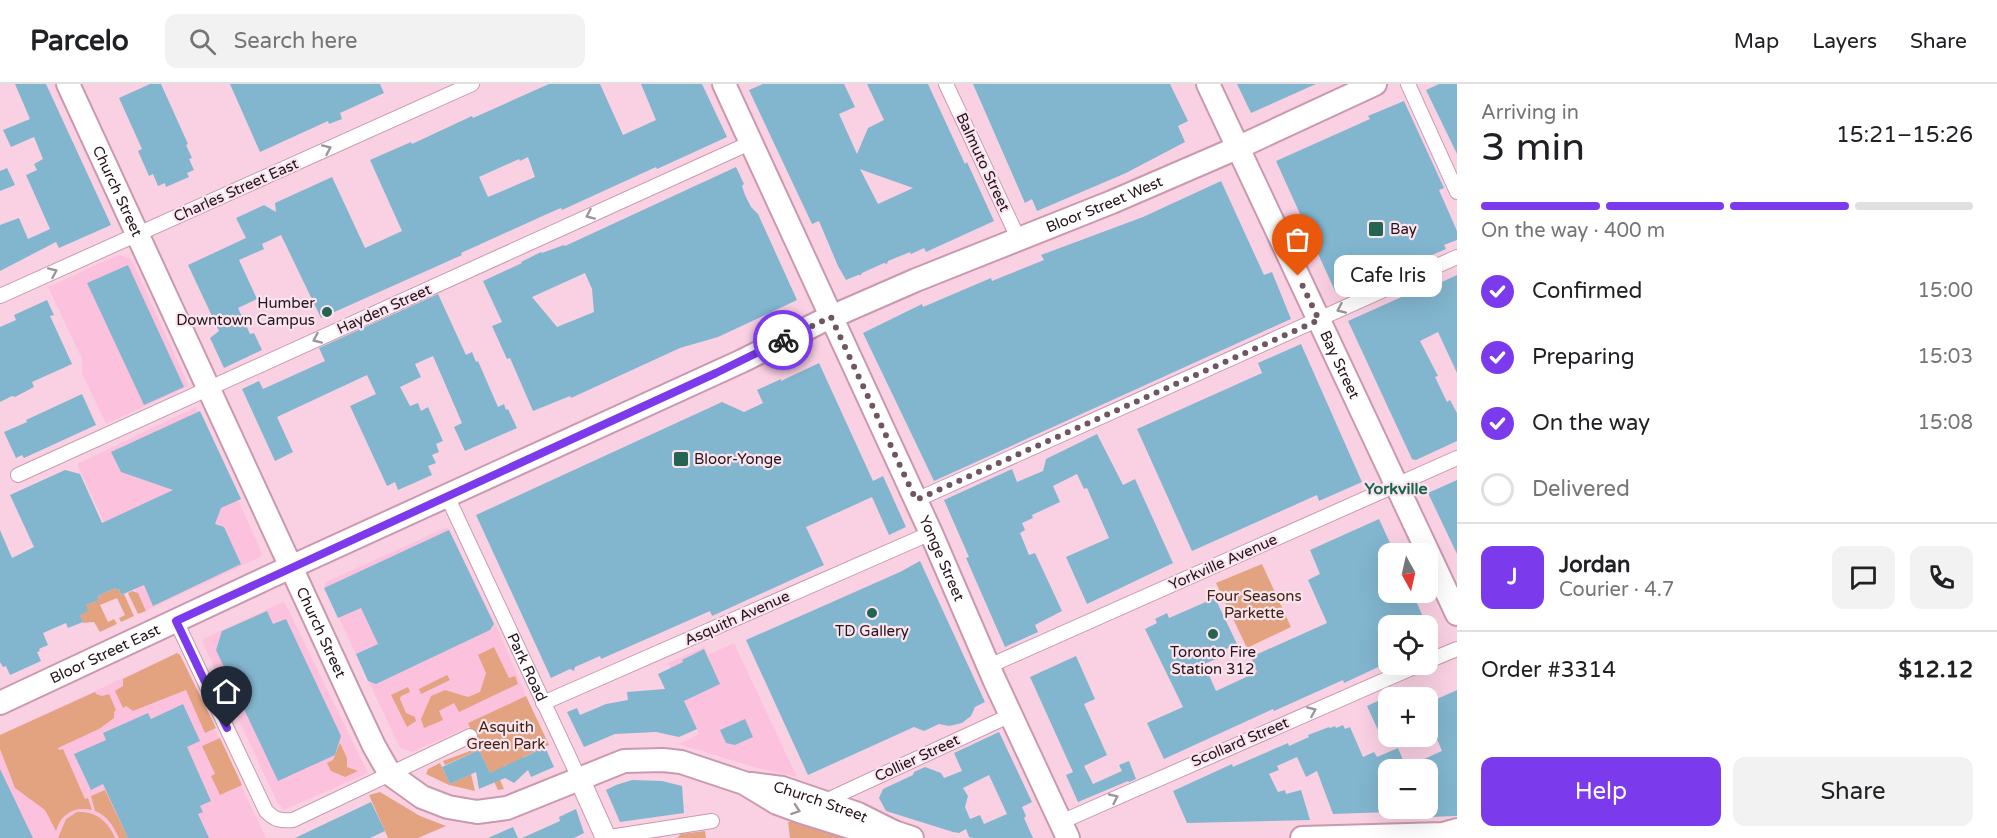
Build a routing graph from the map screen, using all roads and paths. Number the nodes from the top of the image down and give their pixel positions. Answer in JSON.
{"nodes":[{"id":1,"x":68,"y":84,"type":"edge"},
{"id":2,"x":472,"y":84,"type":"edge"},
{"id":3,"x":724,"y":84,"type":"edge"},
{"id":4,"x":946,"y":84,"type":"edge"},
{"id":5,"x":1208,"y":84,"type":"edge"},
{"id":6,"x":1375,"y":84,"type":"edge"},
{"id":7,"x":1408,"y":84,"type":"edge"},
{"id":8,"x":750,"y":143,"type":"junction"},
{"id":9,"x":1237,"y":148,"type":"junction"},
{"id":10,"x":1457,"y":192,"type":"edge"},
{"id":11,"x":136,"y":234,"type":"junction"},
{"id":12,"x":1019,"y":240,"type":"junction"},
{"id":13,"x":1457,"y":257,"type":"edge"},
{"id":14,"x":0,"y":296,"type":"edge"},
{"id":15,"x":831,"y":317,"type":"junction"},
{"id":16,"x":1319,"y":320,"type":"junction"},
{"id":17,"x":207,"y":389,"type":"junction"},
{"id":18,"x":1457,"y":458,"type":"edge"},
{"id":19,"x":18,"y":475,"type":"dead end"},
{"id":20,"x":1396,"y":485,"type":"junction"},
{"id":21,"x":447,"y":496,"type":"junction"},
{"id":22,"x":916,"y":500,"type":"junction"},
{"id":23,"x":931,"y":533,"type":"junction"},
{"id":24,"x":291,"y":568,"type":"junction"},
{"id":25,"x":1457,"y":614,"type":"edge"},
{"id":26,"x":176,"y":621,"type":"junction"},
{"id":27,"x":1457,"y":649,"type":"edge"},
{"id":28,"x":1438,"y":657,"type":"edge"},
{"id":29,"x":989,"y":666,"type":"junction"},
{"id":30,"x":1397,"y":675,"type":"edge"},
{"id":31,"x":0,"y":703,"type":"edge"},
{"id":32,"x":543,"y":703,"type":"junction"},
{"id":33,"x":1011,"y":715,"type":"junction"},
{"id":34,"x":470,"y":736,"type":"dead end"},
{"id":35,"x":390,"y":774,"type":"junction"},
{"id":36,"x":579,"y":778,"type":"junction"},
{"id":37,"x":744,"y":783,"type":"junction"},
{"id":38,"x":823,"y":802,"type":"junction"},
{"id":39,"x":712,"y":820,"type":"dead end"},
{"id":40,"x":1065,"y":830,"type":"edge"},
{"id":41,"x":1452,"y":834,"type":"edge"},
{"id":42,"x":903,"y":835,"type":"edge"},
{"id":43,"x":1335,"y":837,"type":"edge"},
{"id":44,"x":605,"y":838,"type":"edge"},
{"id":45,"x":1302,"y":838,"type":"edge"}],
"edges":[{"from":1,"to":11,"type":"main road","name":"Church Street"},
{"from":11,"to":2,"type":"street","name":"Charles Street East","one_way":true},
{"from":3,"to":8,"type":"main road","name":"Yonge Street"},
{"from":4,"to":12,"type":"street","name":"Balmuto Street"},
{"from":5,"to":9,"type":"main road","name":"Bay Street"},
{"from":6,"to":9,"type":"main road","name":"Bloor Street West"},
{"from":7,"to":10,"type":"street"},
{"from":8,"to":15,"type":"main road","name":"Yonge Street"},
{"from":8,"to":17,"type":"street","name":"Hayden Street","one_way":true},
{"from":9,"to":12,"type":"main road","name":"Bloor Street West"},
{"from":9,"to":16,"type":"main road","name":"Bay Street"},
{"from":14,"to":11,"type":"street","name":"Charles Street East","one_way":true},
{"from":11,"to":17,"type":"main road","name":"Church Street"},
{"from":12,"to":15,"type":"main road","name":"Bloor Street West"},
{"from":13,"to":16,"type":"street","one_way":true},
{"from":15,"to":21,"type":"main road","name":"Bloor Street East"},
{"from":15,"to":22,"type":"main road","name":"Yonge Street"},
{"from":16,"to":20,"type":"main road","name":"Bay Street"},
{"from":16,"to":22,"type":"street"},
{"from":17,"to":19,"type":"street","name":"Hayden Street"},
{"from":17,"to":24,"type":"main road","name":"Church Street"},
{"from":18,"to":20,"type":"street","name":"Yorkville Avenue"},
{"from":20,"to":25,"type":"main road","name":"Bay Street"},
{"from":20,"to":29,"type":"street","name":"Yorkville Avenue"},
{"from":21,"to":24,"type":"main road","name":"Bloor Street East"},
{"from":21,"to":32,"type":"street","name":"Park Road"},
{"from":22,"to":23,"type":"main road","name":"Yonge Street"},
{"from":23,"to":29,"type":"main road","name":"Yonge Street"},
{"from":23,"to":32,"type":"street","name":"Asquith Avenue"},
{"from":24,"to":26,"type":"main road","name":"Bloor Street East"},
{"from":24,"to":35,"type":"main road","name":"Church Street"},
{"from":26,"to":31,"type":"main road","name":"Bloor Street East"},
{"from":26,"to":35,"type":"street"},
{"from":27,"to":28,"type":"street"},
{"from":29,"to":33,"type":"main road","name":"Yonge Street"},
{"from":40,"to":30,"type":"street","name":"Scollard Street","one_way":true},
{"from":32,"to":36,"type":"street","name":"Park Road"},
{"from":33,"to":38,"type":"street","name":"Collier Street"},
{"from":33,"to":40,"type":"main road","name":"Yonge Street"},
{"from":34,"to":35,"type":"street"},
{"from":35,"to":36,"type":"main road","name":"Church Street"},
{"from":36,"to":37,"type":"main road","name":"Church Street"},
{"from":36,"to":44,"type":"street","name":"Park Road"},
{"from":37,"to":38,"type":"main road","name":"Church Street"},
{"from":37,"to":42,"type":"main road","name":"Church Street","one_way":true},
{"from":38,"to":42,"type":"main road","name":"Church Street"},
{"from":39,"to":44,"type":"street"},
{"from":41,"to":43,"type":"main road"},
{"from":43,"to":45,"type":"main road"}]}
